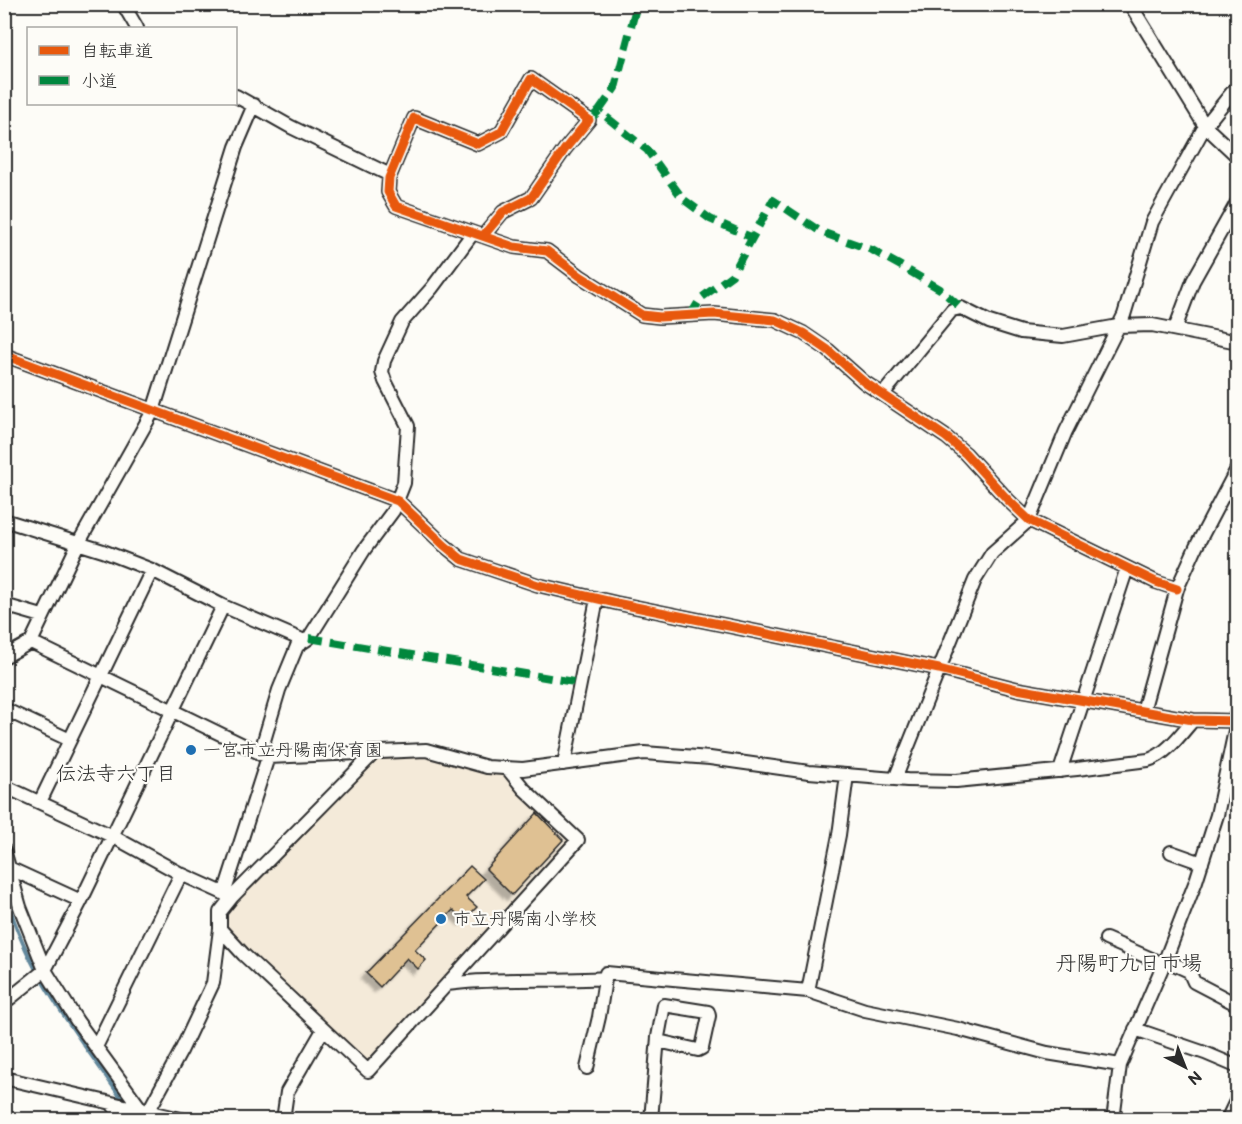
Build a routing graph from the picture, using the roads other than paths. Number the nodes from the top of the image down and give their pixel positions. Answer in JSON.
{"nodes":[{"id":1,"x":123,"y":4,"type":"edge"},
{"id":2,"x":1130,"y":4,"type":"edge"},
{"id":3,"x":136,"y":27,"type":"edge"},
{"id":4,"x":1238,"y":85,"type":"edge"},
{"id":5,"x":237,"y":96,"type":"edge"},
{"id":6,"x":254,"y":105,"type":"junction"},
{"id":7,"x":1205,"y":126,"type":"junction"},
{"id":8,"x":1238,"y":157,"type":"edge"},
{"id":9,"x":390,"y":175,"type":"junction"},
{"id":10,"x":1238,"y":201,"type":"edge"},
{"id":11,"x":478,"y":235,"type":"junction"},
{"id":12,"x":1118,"y":326,"type":"junction"},
{"id":13,"x":1175,"y":329,"type":"junction"},
{"id":14,"x":1238,"y":342,"type":"edge"},
{"id":15,"x":4,"y":355,"type":"edge"},
{"id":16,"x":883,"y":394,"type":"junction"},
{"id":17,"x":153,"y":411,"type":"junction"},
{"id":18,"x":1238,"y":467,"type":"edge"},
{"id":19,"x":398,"y":501,"type":"junction"},
{"id":20,"x":4,"y":520,"type":"edge"},
{"id":21,"x":1029,"y":520,"type":"junction"},
{"id":22,"x":78,"y":544,"type":"junction"},
{"id":23,"x":1127,"y":568,"type":"junction"},
{"id":24,"x":152,"y":570,"type":"junction"},
{"id":25,"x":1177,"y":589,"type":"junction"},
{"id":26,"x":597,"y":599,"type":"junction"},
{"id":27,"x":4,"y":605,"type":"edge"},
{"id":28,"x":223,"y":606,"type":"junction"},
{"id":29,"x":42,"y":616,"type":"junction"},
{"id":30,"x":31,"y":642,"type":"junction"},
{"id":31,"x":297,"y":646,"type":"junction"},
{"id":32,"x":4,"y":657,"type":"edge"},
{"id":33,"x":939,"y":669,"type":"junction"},
{"id":34,"x":101,"y":676,"type":"junction"},
{"id":35,"x":1082,"y":700,"type":"junction"},
{"id":36,"x":4,"y":709,"type":"edge"},
{"id":37,"x":1143,"y":711,"type":"junction"},
{"id":38,"x":173,"y":712,"type":"junction"},
{"id":39,"x":1193,"y":720,"type":"junction"},
{"id":40,"x":1237,"y":721,"type":"edge"},
{"id":41,"x":70,"y":740,"type":"junction"},
{"id":42,"x":375,"y":752,"type":"junction"},
{"id":43,"x":264,"y":756,"type":"junction"},
{"id":44,"x":564,"y":764,"type":"junction"},
{"id":45,"x":507,"y":768,"type":"junction"},
{"id":46,"x":1060,"y":771,"type":"junction"},
{"id":47,"x":847,"y":775,"type":"junction"},
{"id":48,"x":895,"y":779,"type":"junction"},
{"id":49,"x":4,"y":786,"type":"edge"},
{"id":50,"x":40,"y":802,"type":"junction"},
{"id":51,"x":112,"y":836,"type":"junction"},
{"id":52,"x":4,"y":850,"type":"edge"},
{"id":53,"x":1171,"y":852,"type":"dead end"},
{"id":54,"x":1202,"y":863,"type":"junction"},
{"id":55,"x":9,"y":868,"type":"junction"},
{"id":56,"x":181,"y":874,"type":"junction"},
{"id":57,"x":228,"y":895,"type":"junction"},
{"id":58,"x":81,"y":901,"type":"junction"},
{"id":59,"x":219,"y":929,"type":"junction"},
{"id":60,"x":1106,"y":939,"type":"dead end"},
{"id":61,"x":1164,"y":962,"type":"junction"},
{"id":62,"x":41,"y":974,"type":"junction"},
{"id":63,"x":605,"y":978,"type":"junction"},
{"id":64,"x":447,"y":984,"type":"junction"},
{"id":65,"x":808,"y":991,"type":"junction"},
{"id":66,"x":4,"y":1003,"type":"edge"},
{"id":67,"x":1238,"y":1005,"type":"edge"},
{"id":68,"x":1135,"y":1029,"type":"junction"},
{"id":69,"x":323,"y":1030,"type":"junction"},
{"id":70,"x":658,"y":1041,"type":"junction"},
{"id":71,"x":96,"y":1047,"type":"junction"},
{"id":72,"x":1120,"y":1065,"type":"junction"},
{"id":73,"x":1238,"y":1067,"type":"edge"},
{"id":74,"x":587,"y":1068,"type":"dead end"},
{"id":75,"x":4,"y":1078,"type":"edge"},
{"id":76,"x":1238,"y":1097,"type":"edge"},
{"id":77,"x":116,"y":1104,"type":"junction"},
{"id":78,"x":146,"y":1111,"type":"edge"},
{"id":79,"x":124,"y":1119,"type":"edge"},
{"id":80,"x":185,"y":1119,"type":"edge"},
{"id":81,"x":283,"y":1119,"type":"edge"},
{"id":82,"x":651,"y":1119,"type":"edge"},
{"id":83,"x":1113,"y":1119,"type":"edge"},
{"id":84,"x":1227,"y":1119,"type":"edge"}],
"edges":[{"from":1,"to":3,"type":"street"},
{"from":2,"to":7,"type":"street"},
{"from":4,"to":7,"type":"street"},
{"from":5,"to":6,"type":"street"},
{"from":6,"to":9,"type":"street"},
{"from":6,"to":17,"type":"street"},
{"from":7,"to":8,"type":"street"},
{"from":7,"to":12,"type":"street"},
{"from":9,"to":11,"type":"street"},
{"from":9,"to":11,"type":"street"},
{"from":10,"to":13,"type":"street"},
{"from":11,"to":16,"type":"street"},
{"from":11,"to":19,"type":"street"},
{"from":12,"to":13,"type":"street"},
{"from":12,"to":16,"type":"street"},
{"from":12,"to":21,"type":"street"},
{"from":13,"to":14,"type":"street"},
{"from":15,"to":17,"type":"street"},
{"from":16,"to":21,"type":"street"},
{"from":17,"to":19,"type":"street"},
{"from":17,"to":22,"type":"street"},
{"from":18,"to":25,"type":"street"},
{"from":19,"to":26,"type":"street"},
{"from":19,"to":31,"type":"street"},
{"from":20,"to":22,"type":"street"},
{"from":21,"to":23,"type":"street"},
{"from":21,"to":33,"type":"street"},
{"from":22,"to":24,"type":"street"},
{"from":22,"to":29,"type":"street"},
{"from":23,"to":25,"type":"street"},
{"from":23,"to":35,"type":"street"},
{"from":24,"to":28,"type":"street"},
{"from":24,"to":34,"type":"street"},
{"from":25,"to":37,"type":"street"},
{"from":26,"to":33,"type":"street"},
{"from":26,"to":44,"type":"street"},
{"from":27,"to":29,"type":"street"},
{"from":28,"to":31,"type":"street"},
{"from":28,"to":38,"type":"street"},
{"from":29,"to":30,"type":"street"},
{"from":30,"to":32,"type":"street"},
{"from":30,"to":34,"type":"street"},
{"from":31,"to":43,"type":"street"},
{"from":33,"to":35,"type":"street"},
{"from":33,"to":48,"type":"street"},
{"from":34,"to":38,"type":"street"},
{"from":34,"to":41,"type":"street"},
{"from":35,"to":37,"type":"street"},
{"from":35,"to":46,"type":"street"},
{"from":36,"to":41,"type":"street"},
{"from":37,"to":39,"type":"street"},
{"from":38,"to":43,"type":"street"},
{"from":38,"to":51,"type":"street"},
{"from":39,"to":40,"type":"street"},
{"from":39,"to":46,"type":"street"},
{"from":40,"to":54,"type":"street"},
{"from":41,"to":50,"type":"street"},
{"from":42,"to":43,"type":"street"},
{"from":42,"to":45,"type":"street"},
{"from":42,"to":57,"type":"street"},
{"from":43,"to":57,"type":"street"},
{"from":44,"to":45,"type":"street"},
{"from":44,"to":47,"type":"street"},
{"from":45,"to":64,"type":"street"},
{"from":46,"to":48,"type":"street"},
{"from":47,"to":48,"type":"street"},
{"from":47,"to":65,"type":"street"},
{"from":49,"to":50,"type":"street"},
{"from":50,"to":51,"type":"street"},
{"from":51,"to":56,"type":"street"},
{"from":51,"to":58,"type":"street"},
{"from":52,"to":55,"type":"street"},
{"from":53,"to":54,"type":"street"},
{"from":54,"to":61,"type":"street"},
{"from":55,"to":58,"type":"street"},
{"from":55,"to":62,"type":"street"},
{"from":56,"to":57,"type":"street"},
{"from":56,"to":71,"type":"street"},
{"from":57,"to":59,"type":"street"},
{"from":58,"to":62,"type":"street"},
{"from":59,"to":69,"type":"street"},
{"from":59,"to":78,"type":"street"},
{"from":60,"to":61,"type":"street"},
{"from":61,"to":67,"type":"street"},
{"from":61,"to":68,"type":"street"},
{"from":62,"to":66,"type":"street"},
{"from":62,"to":71,"type":"street"},
{"from":63,"to":64,"type":"street"},
{"from":63,"to":65,"type":"street"},
{"from":63,"to":74,"type":"street"},
{"from":64,"to":69,"type":"street"},
{"from":65,"to":72,"type":"street"},
{"from":68,"to":72,"type":"street"},
{"from":68,"to":73,"type":"street"},
{"from":69,"to":81,"type":"street"},
{"from":70,"to":70,"type":"street"},
{"from":70,"to":82,"type":"street"},
{"from":71,"to":78,"type":"street"},
{"from":72,"to":83,"type":"street"},
{"from":75,"to":77,"type":"street"},
{"from":76,"to":84,"type":"street"},
{"from":77,"to":78,"type":"street"},
{"from":77,"to":79,"type":"street"},
{"from":78,"to":80,"type":"street"}]}
